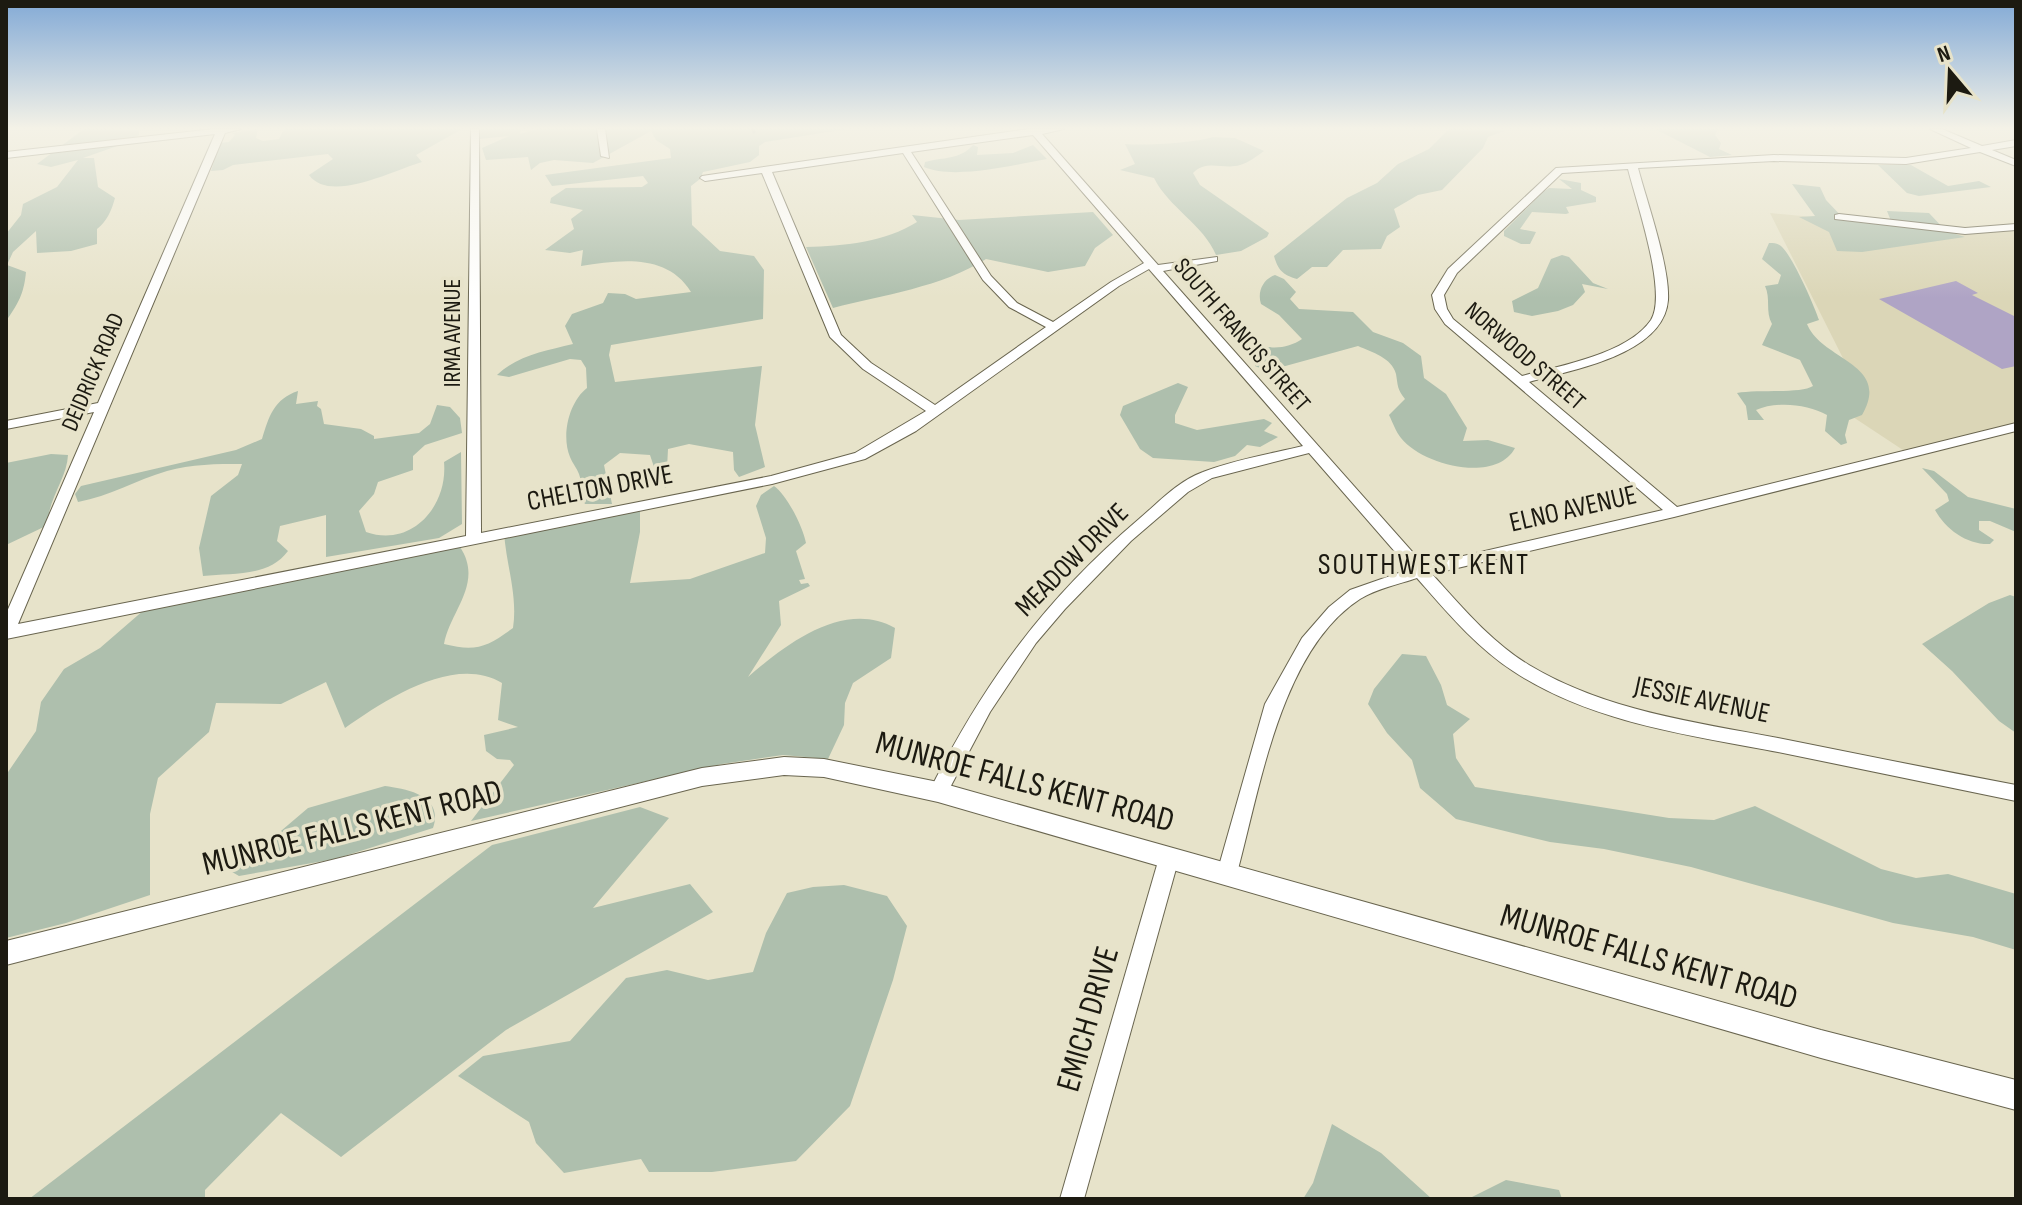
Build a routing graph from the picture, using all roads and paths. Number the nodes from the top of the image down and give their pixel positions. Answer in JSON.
{"nodes":[{"id":1,"x":197,"y":185,"type":"edge"},
{"id":2,"x":475,"y":185,"type":"edge"},
{"id":3,"x":772,"y":185,"type":"edge"},
{"id":4,"x":928,"y":185,"type":"edge"},
{"id":5,"x":1081,"y":185,"type":"edge"},
{"id":6,"x":1541,"y":185,"type":"edge"},
{"id":7,"x":1637,"y":185,"type":"edge"},
{"id":8,"x":1839,"y":217,"type":"dead end"},
{"id":9,"x":2016,"y":227,"type":"edge"},
{"id":10,"x":1213,"y":259,"type":"dead end"},
{"id":11,"x":1152,"y":266,"type":"junction"},
{"id":12,"x":1054,"y":327,"type":"junction"},
{"id":13,"x":1519,"y":381,"type":"junction"},
{"id":14,"x":103,"y":406,"type":"junction"},
{"id":15,"x":935,"y":411,"type":"junction"},
{"id":16,"x":6,"y":425,"type":"edge"},
{"id":17,"x":2016,"y":427,"type":"edge"},
{"id":18,"x":1312,"y":448,"type":"junction"},
{"id":19,"x":1674,"y":512,"type":"junction"},
{"id":20,"x":473,"y":538,"type":"junction"},
{"id":21,"x":1420,"y":571,"type":"junction"},
{"id":22,"x":6,"y":633,"type":"edge"},
{"id":23,"x":938,"y":792,"type":"junction"},
{"id":24,"x":2016,"y":793,"type":"edge"},
{"id":25,"x":1169,"y":858,"type":"junction"},
{"id":26,"x":1227,"y":873,"type":"junction"},
{"id":27,"x":6,"y":953,"type":"edge"},
{"id":28,"x":2016,"y":1095,"type":"edge"},
{"id":29,"x":1072,"y":1199,"type":"edge"}],
"edges":[{"from":1,"to":14,"type":"street","name":"DEIDRICK ROAD"},
{"from":2,"to":20,"type":"street","name":"IRMA AVENUE"},
{"from":3,"to":15,"type":"street"},
{"from":4,"to":12,"type":"street"},
{"from":5,"to":11,"type":"street","name":"SOUTH FRANCIS STREET"},
{"from":6,"to":13,"type":"street","name":"NORWOOD STREET"},
{"from":7,"to":13,"type":"street"},
{"from":8,"to":9,"type":"street"},
{"from":10,"to":11,"type":"street"},
{"from":11,"to":12,"type":"street","name":"CHELTON DRIVE"},
{"from":11,"to":18,"type":"street","name":"SOUTH FRANCIS STREET"},
{"from":12,"to":15,"type":"street","name":"CHELTON DRIVE"},
{"from":13,"to":19,"type":"street","name":"NORWOOD STREET"},
{"from":14,"to":16,"type":"street"},
{"from":14,"to":22,"type":"street","name":"DEIDRICK ROAD"},
{"from":15,"to":20,"type":"street","name":"CHELTON DRIVE"},
{"from":17,"to":19,"type":"street","name":"ELNO AVENUE"},
{"from":18,"to":21,"type":"street","name":"SOUTH FRANCIS STREET"},
{"from":18,"to":23,"type":"street","name":"MEADOW DRIVE"},
{"from":19,"to":21,"type":"street","name":"ELNO AVENUE"},
{"from":20,"to":22,"type":"street","name":"CHELTON DRIVE"},
{"from":21,"to":24,"type":"street","name":"JESSIE AVENUE"},
{"from":21,"to":26,"type":"street","name":"ELNO AVENUE"},
{"from":23,"to":25,"type":"street","name":"MUNROE FALLS KENT ROAD"},
{"from":23,"to":27,"type":"street","name":"MUNROE FALLS KENT ROAD"},
{"from":25,"to":26,"type":"street","name":"MUNROE FALLS KENT ROAD"},
{"from":25,"to":29,"type":"street","name":"EMICH DRIVE"},
{"from":26,"to":28,"type":"street","name":"MUNROE FALLS KENT ROAD"}]}
